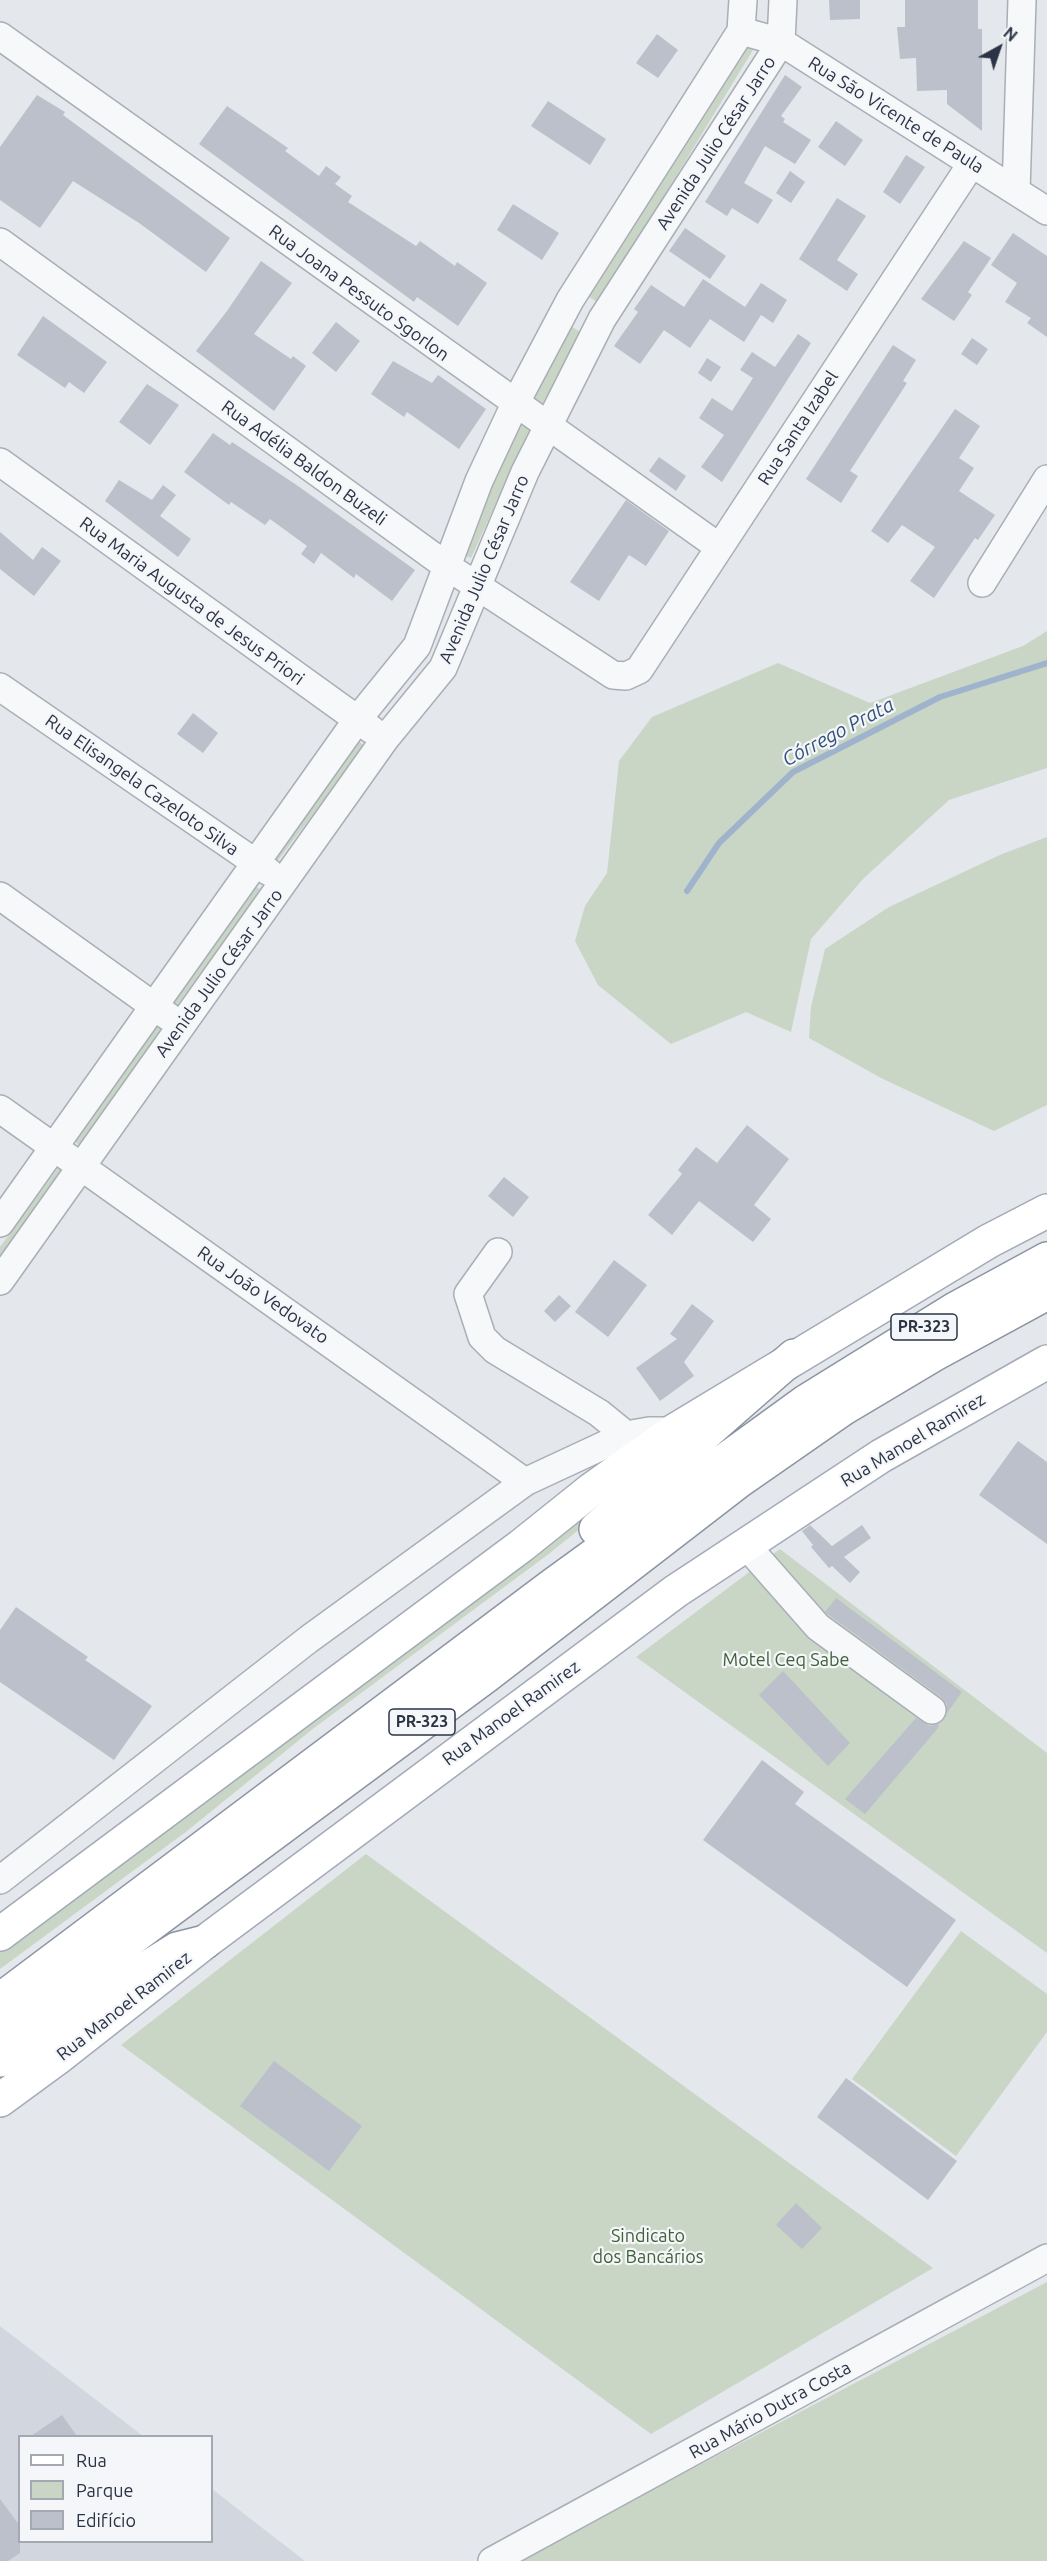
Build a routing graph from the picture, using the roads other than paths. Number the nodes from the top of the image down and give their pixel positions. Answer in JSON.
{"nodes":[{"id":1,"x":743,"y":0,"type":"edge"},
{"id":2,"x":783,"y":0,"type":"edge"},
{"id":3,"x":1022,"y":0,"type":"edge"},
{"id":4,"x":741,"y":31,"type":"junction"},
{"id":5,"x":0,"y":36,"type":"edge"},
{"id":6,"x":781,"y":42,"type":"junction"},
{"id":7,"x":972,"y":163,"type":"junction"},
{"id":8,"x":1016,"y":190,"type":"junction"},
{"id":9,"x":1047,"y":211,"type":"edge"},
{"id":10,"x":0,"y":242,"type":"edge"},
{"id":11,"x":570,"y":300,"type":"junction"},
{"id":12,"x":602,"y":319,"type":"junction"},
{"id":13,"x":516,"y":404,"type":"junction"},
{"id":14,"x":547,"y":426,"type":"junction"},
{"id":15,"x":0,"y":462,"type":"edge"},
{"id":16,"x":1047,"y":479,"type":"edge"},
{"id":17,"x":719,"y":547,"type":"junction"},
{"id":18,"x":448,"y":567,"type":"junction"},
{"id":19,"x":982,"y":583,"type":"dead end"},
{"id":20,"x":477,"y":587,"type":"junction"},
{"id":21,"x":613,"y":675,"type":"joint"},
{"id":22,"x":0,"y":687,"type":"edge"},
{"id":23,"x":357,"y":720,"type":"junction"},
{"id":24,"x":385,"y":739,"type":"junction"},
{"id":25,"x":254,"y":863,"type":"junction"},
{"id":26,"x":285,"y":882,"type":"junction"},
{"id":27,"x":0,"y":896,"type":"edge"},
{"id":28,"x":154,"y":1008,"type":"junction"},
{"id":29,"x":181,"y":1024,"type":"junction"},
{"id":30,"x":0,"y":1109,"type":"edge"},
{"id":31,"x":54,"y":1148,"type":"junction"},
{"id":32,"x":81,"y":1166,"type":"junction"},
{"id":33,"x":1047,"y":1211,"type":"edge"},
{"id":34,"x":0,"y":1223,"type":"edge"},
{"id":35,"x":498,"y":1252,"type":"dead end"},
{"id":36,"x":1047,"y":1259,"type":"edge"},
{"id":37,"x":0,"y":1281,"type":"edge"},
{"id":38,"x":1047,"y":1293,"type":"edge"},
{"id":39,"x":794,"y":1356,"type":"junction"},
{"id":40,"x":1047,"y":1362,"type":"edge"},
{"id":41,"x":674,"y":1431,"type":"junction"},
{"id":42,"x":626,"y":1435,"type":"junction"},
{"id":43,"x":525,"y":1482,"type":"junction"},
{"id":44,"x":745,"y":1544,"type":"junction"},
{"id":45,"x":553,"y":1585,"type":"junction"},
{"id":46,"x":932,"y":1710,"type":"dead end"},
{"id":47,"x":0,"y":1880,"type":"edge"},
{"id":48,"x":0,"y":1934,"type":"edge"},
{"id":49,"x":205,"y":1942,"type":"junction"},
{"id":50,"x":0,"y":2000,"type":"edge"},
{"id":51,"x":0,"y":2036,"type":"edge"},
{"id":52,"x":0,"y":2060,"type":"edge"},
{"id":53,"x":0,"y":2100,"type":"edge"},
{"id":54,"x":1047,"y":2258,"type":"edge"},
{"id":55,"x":492,"y":2561,"type":"edge"}],
"edges":[{"from":1,"to":4,"type":"street","name":"Avenida Julio César Jarro"},
{"from":2,"to":6,"type":"street","name":"Avenida Julio César Jarro"},
{"from":3,"to":8,"type":"street"},
{"from":4,"to":6,"type":"street","name":"Rua São Vicente de Paula"},
{"from":4,"to":11,"type":"street","name":"Avenida Julio César Jarro"},
{"from":5,"to":13,"type":"street","name":"Rua Joana Pessuto Sgorlon"},
{"from":6,"to":7,"type":"street","name":"Rua São Vicente de Paula"},
{"from":6,"to":12,"type":"street","name":"Avenida Julio César Jarro"},
{"from":7,"to":8,"type":"street","name":"Rua São Vicente de Paula"},
{"from":7,"to":17,"type":"street","name":"Rua Santa Izabel"},
{"from":8,"to":9,"type":"street","name":"Rua São Vicente de Paula"},
{"from":10,"to":18,"type":"street","name":"Rua Adélia Baldon Buzeli"},
{"from":11,"to":12,"type":"street"},
{"from":11,"to":13,"type":"street","name":"Avenida Julio César Jarro"},
{"from":12,"to":14,"type":"street","name":"Avenida Julio César Jarro"},
{"from":13,"to":14,"type":"street","name":"Rua Joana Pessuto Sgorlon"},
{"from":13,"to":18,"type":"street","name":"Avenida Julio César Jarro"},
{"from":14,"to":17,"type":"street","name":"Rua Joana Pessuto Sgorlon"},
{"from":14,"to":20,"type":"street","name":"Avenida Julio César Jarro"},
{"from":15,"to":23,"type":"street","name":"Rua Maria Augusta de Jesus Priori"},
{"from":16,"to":19,"type":"street"},
{"from":17,"to":21,"type":"street","name":"Rua Santa Izabel"},
{"from":18,"to":20,"type":"street","name":"Rua Adélia Baldon Buzeli"},
{"from":18,"to":23,"type":"street","name":"Avenida Julio César Jarro"},
{"from":20,"to":21,"type":"street","name":"Rua Adélia Baldon Buzeli"},
{"from":20,"to":24,"type":"street","name":"Avenida Julio César Jarro"},
{"from":22,"to":25,"type":"street","name":"Rua Elisangela Cazeloto Silva"},
{"from":23,"to":24,"type":"street","name":"Rua Maria Augusta de Jesus Priori"},
{"from":23,"to":25,"type":"street","name":"Avenida Julio César Jarro"},
{"from":24,"to":26,"type":"street","name":"Avenida Julio César Jarro"},
{"from":25,"to":26,"type":"street","name":"Rua Elisangela Cazeloto Silva"},
{"from":25,"to":28,"type":"street","name":"Avenida Julio César Jarro"},
{"from":26,"to":29,"type":"street","name":"Avenida Julio César Jarro"},
{"from":27,"to":28,"type":"street"},
{"from":28,"to":29,"type":"street"},
{"from":28,"to":31,"type":"street","name":"Avenida Julio César Jarro"},
{"from":29,"to":32,"type":"street","name":"Avenida Julio César Jarro"},
{"from":30,"to":31,"type":"street","name":"Rua João Vedovato"},
{"from":31,"to":32,"type":"street","name":"Rua João Vedovato"},
{"from":31,"to":34,"type":"street","name":"Avenida Julio César Jarro"},
{"from":32,"to":37,"type":"street","name":"Avenida Julio César Jarro"},
{"from":32,"to":43,"type":"street","name":"Rua João Vedovato"},
{"from":33,"to":39,"type":"main road"},
{"from":35,"to":42,"type":"street"},
{"from":36,"to":45,"type":"main road","number":"PR-323"},
{"from":38,"to":51,"type":"main road","number":"PR-323"},
{"from":39,"to":41,"type":"main road"},
{"from":39,"to":45,"type":"main road"},
{"from":40,"to":44,"type":"main road","name":"Rua Manoel Ramirez"},
{"from":41,"to":42,"type":"street"},
{"from":41,"to":48,"type":"main road"},
{"from":42,"to":43,"type":"street"},
{"from":43,"to":47,"type":"street"},
{"from":44,"to":46,"type":"street"},
{"from":44,"to":49,"type":"main road","name":"Rua Manoel Ramirez"},
{"from":45,"to":50,"type":"main road","number":"PR-323"},
{"from":49,"to":52,"type":"main road"},
{"from":49,"to":53,"type":"main road","name":"Rua Manoel Ramirez"},
{"from":54,"to":55,"type":"street","name":"Rua Mário Dutra Costa"}]}
